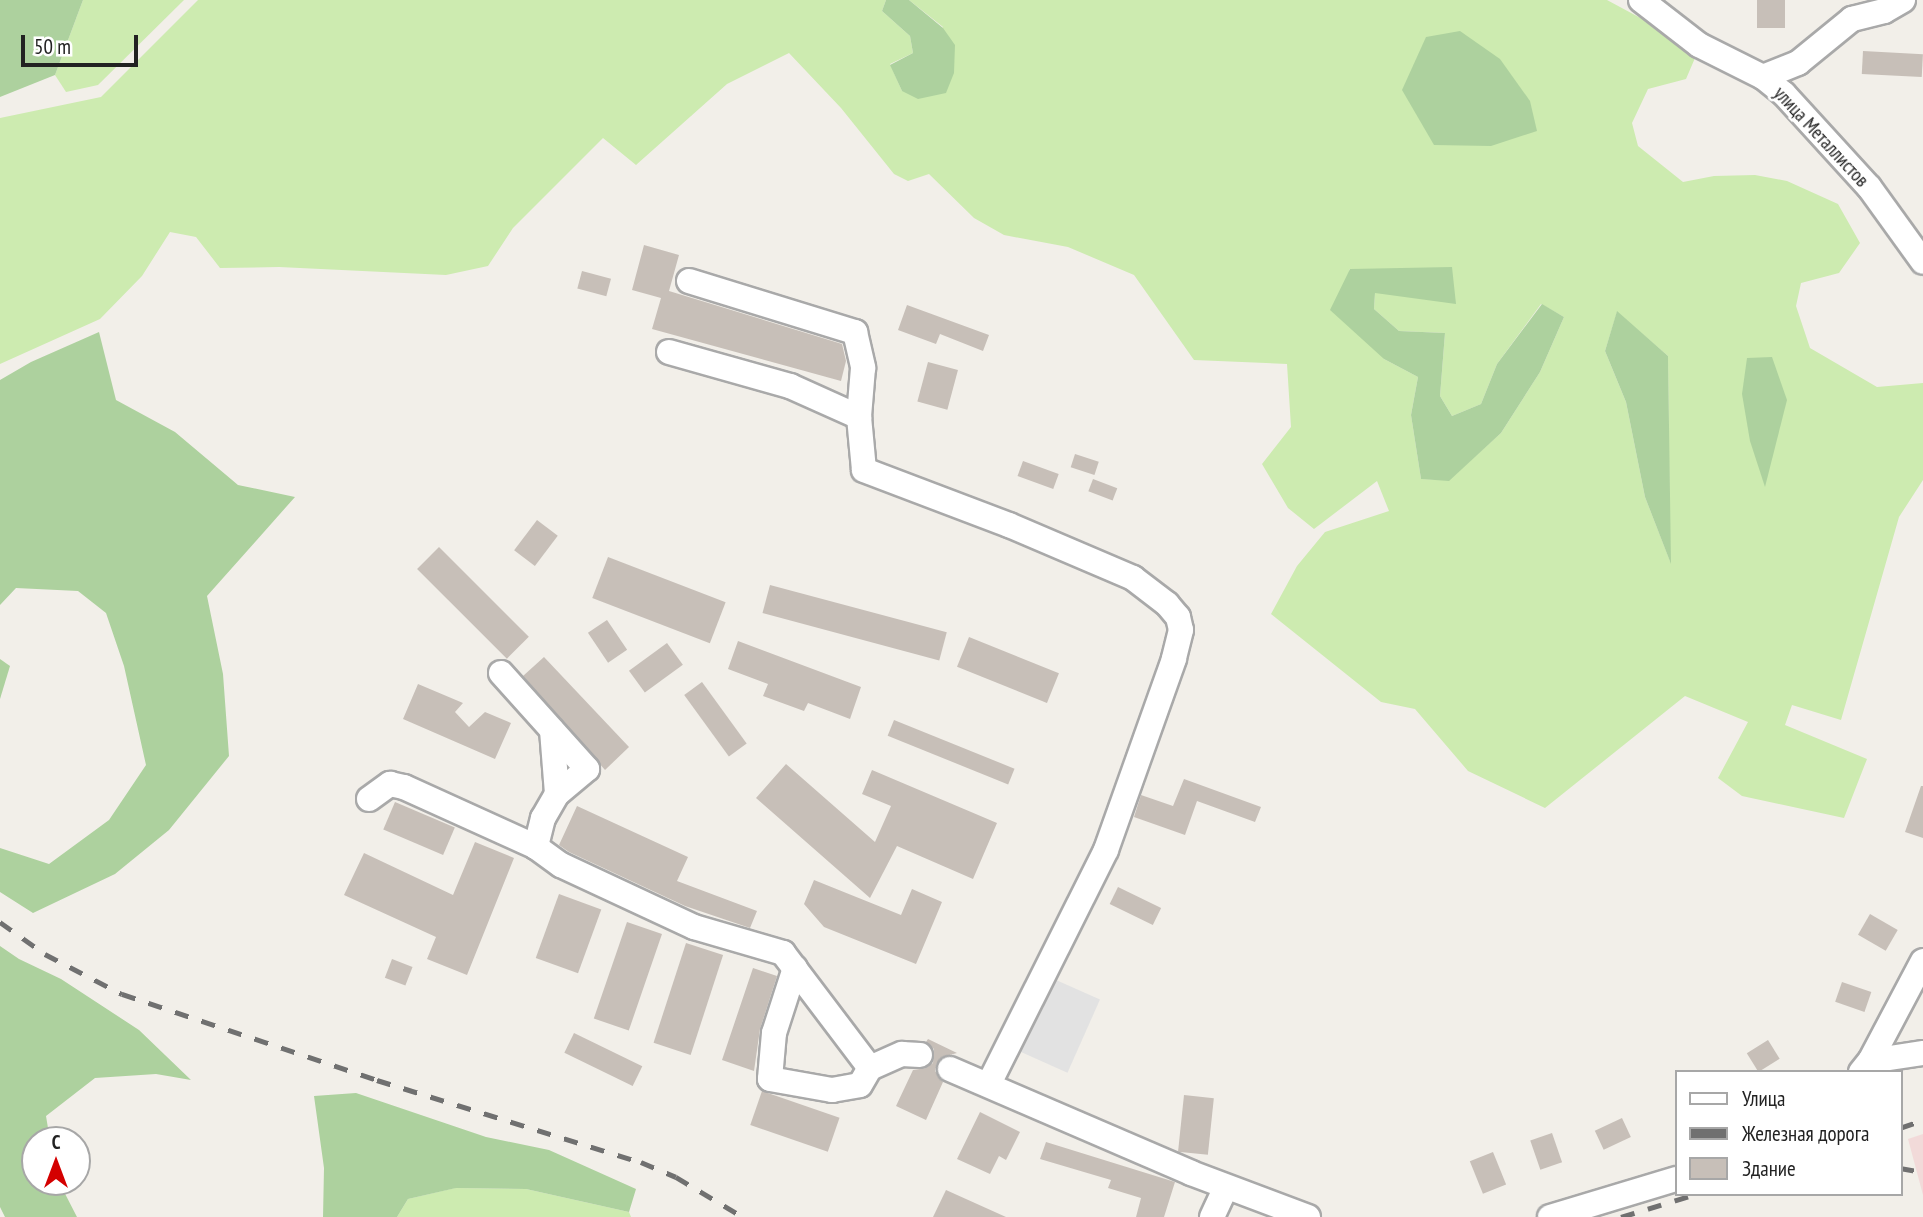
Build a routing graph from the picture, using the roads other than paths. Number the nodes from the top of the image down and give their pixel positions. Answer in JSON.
{"nodes":[{"id":1,"x":1641,"y":0,"type":"edge"},
{"id":2,"x":1903,"y":0,"type":"edge"},
{"id":3,"x":1798,"y":63,"type":"junction"},
{"id":4,"x":1763,"y":77,"type":"junction"},
{"id":5,"x":1784,"y":94,"type":"junction"},
{"id":6,"x":1923,"y":262,"type":"edge"},
{"id":7,"x":689,"y":281,"type":"dead end"},
{"id":8,"x":669,"y":352,"type":"dead end"},
{"id":9,"x":859,"y":417,"type":"junction"},
{"id":10,"x":501,"y":673,"type":"dead end"},
{"id":11,"x":369,"y":799,"type":"dead end"},
{"id":12,"x":536,"y":847,"type":"junction"},
{"id":13,"x":1923,"y":961,"type":"edge"},
{"id":14,"x":796,"y":968,"type":"junction"},
{"id":15,"x":1923,"y":1053,"type":"edge"},
{"id":16,"x":920,"y":1055,"type":"dead end"},
{"id":17,"x":1866,"y":1067,"type":"edge"},
{"id":18,"x":870,"y":1068,"type":"junction"},
{"id":19,"x":950,"y":1069,"type":"dead end"},
{"id":20,"x":989,"y":1084,"type":"junction"},
{"id":21,"x":1674,"y":1180,"type":"edge"},
{"id":22,"x":1226,"y":1186,"type":"junction"},
{"id":23,"x":1212,"y":1217,"type":"edge"},
{"id":24,"x":1308,"y":1217,"type":"edge"},
{"id":25,"x":1550,"y":1217,"type":"edge"}],
"edges":[{"from":1,"to":4,"type":"street"},
{"from":2,"to":3,"type":"street","name":"улица Металлистов"},
{"from":3,"to":4,"type":"street","name":"улица Металлистов"},
{"from":3,"to":5,"type":"street"},
{"from":4,"to":5,"type":"street","name":"улица Металлистов"},
{"from":5,"to":6,"type":"street","name":"улица Металлистов"},
{"from":7,"to":9,"type":"street"},
{"from":8,"to":9,"type":"street"},
{"from":9,"to":20,"type":"street"},
{"from":10,"to":12,"type":"street"},
{"from":11,"to":12,"type":"street"},
{"from":12,"to":14,"type":"street"},
{"from":13,"to":17,"type":"street"},
{"from":14,"to":18,"type":"street"},
{"from":14,"to":18,"type":"street"},
{"from":15,"to":17,"type":"street"},
{"from":16,"to":18,"type":"street"},
{"from":19,"to":20,"type":"street"},
{"from":20,"to":22,"type":"street"},
{"from":21,"to":25,"type":"street"},
{"from":22,"to":23,"type":"street"},
{"from":22,"to":24,"type":"street"}]}
